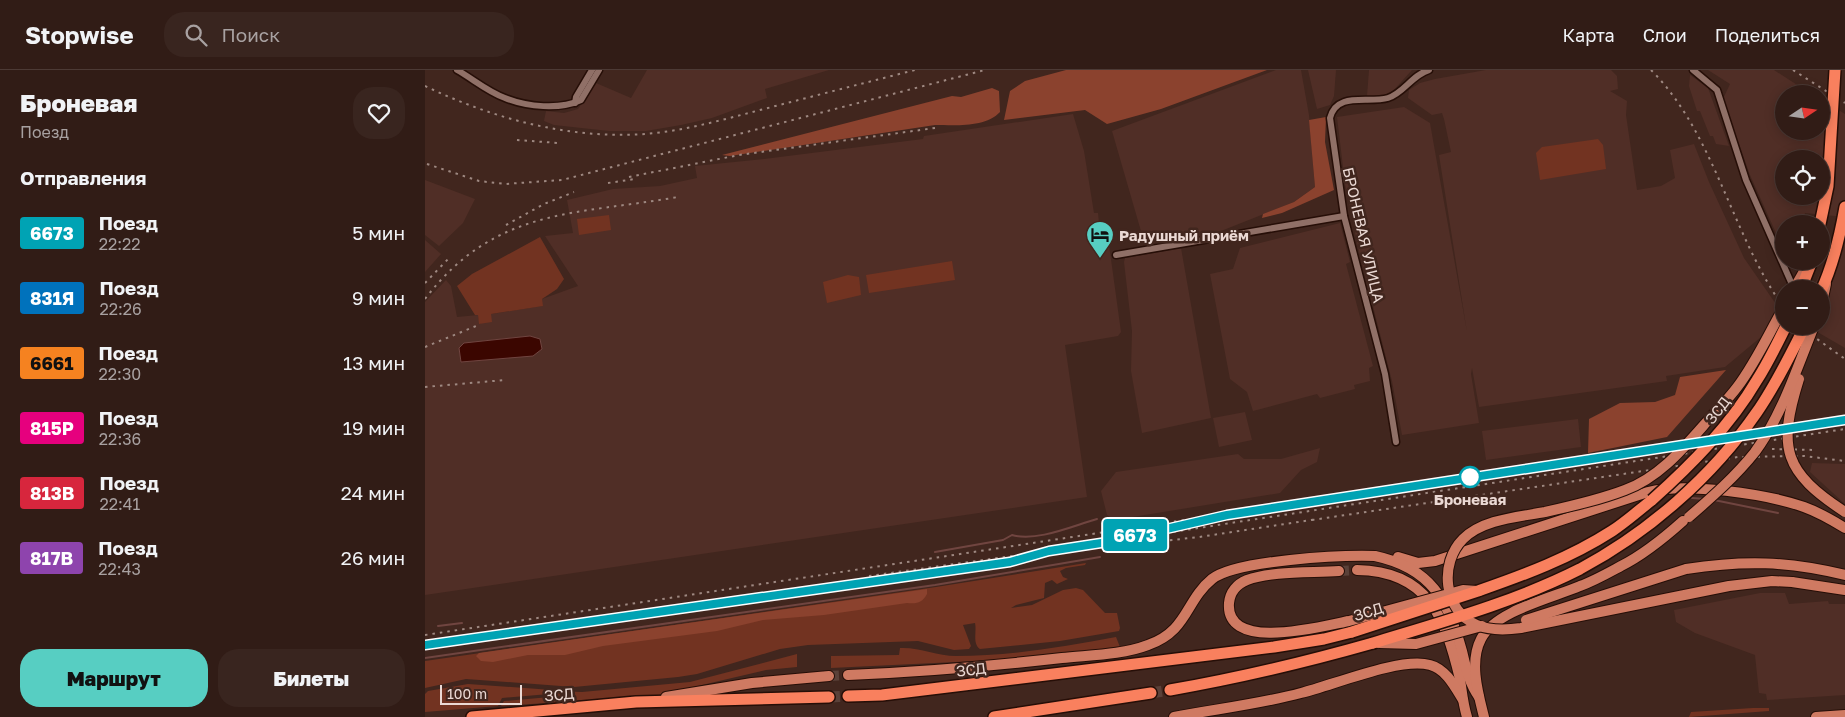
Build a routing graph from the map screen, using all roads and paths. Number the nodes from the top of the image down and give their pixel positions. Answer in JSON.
{"nodes":[{"id":1,"x":457,"y":70,"type":"edge"},
{"id":2,"x":592,"y":70,"type":"edge"},
{"id":3,"x":599,"y":70,"type":"edge"},
{"id":4,"x":1429,"y":70,"type":"edge"},
{"id":5,"x":1693,"y":70,"type":"edge"},
{"id":6,"x":1835,"y":70,"type":"edge"},
{"id":7,"x":575,"y":103,"type":"junction"},
{"id":8,"x":1845,"y":207,"type":"edge"},
{"id":9,"x":1822,"y":215,"type":"edge"},
{"id":10,"x":1344,"y":216,"type":"junction"},
{"id":11,"x":1115,"y":255,"type":"dead end"},
{"id":12,"x":1828,"y":277,"type":"junction"},
{"id":13,"x":1790,"y":280,"type":"edge"},
{"id":14,"x":1826,"y":280,"type":"edge"},
{"id":15,"x":1827,"y":280,"type":"edge"},
{"id":16,"x":1775,"y":323,"type":"edge"},
{"id":17,"x":1781,"y":335,"type":"edge"},
{"id":18,"x":1800,"y":335,"type":"edge"},
{"id":19,"x":1811,"y":335,"type":"edge"},
{"id":20,"x":1812,"y":335,"type":"edge"},
{"id":21,"x":1396,"y":442,"type":"dead end"},
{"id":22,"x":1845,"y":512,"type":"edge"},
{"id":23,"x":1845,"y":528,"type":"edge"},
{"id":24,"x":1262,"y":564,"type":"junction"},
{"id":25,"x":1357,"y":570,"type":"tunnel mouth"},
{"id":26,"x":1339,"y":571,"type":"tunnel mouth"},
{"id":27,"x":1845,"y":575,"type":"edge"},
{"id":28,"x":1845,"y":590,"type":"edge"},
{"id":29,"x":1477,"y":591,"type":"junction"},
{"id":30,"x":1373,"y":643,"type":"junction"},
{"id":31,"x":848,"y":675,"type":"tunnel mouth"},
{"id":32,"x":829,"y":676,"type":"tunnel mouth"},
{"id":33,"x":1169,"y":690,"type":"tunnel mouth"},
{"id":34,"x":1151,"y":693,"type":"tunnel mouth"},
{"id":35,"x":848,"y":696,"type":"tunnel mouth"},
{"id":36,"x":829,"y":697,"type":"tunnel mouth"},
{"id":37,"x":1479,"y":697,"type":"junction"},
{"id":38,"x":1463,"y":700,"type":"junction"},
{"id":39,"x":637,"y":702,"type":"junction"},
{"id":40,"x":1845,"y":715,"type":"edge"},
{"id":41,"x":472,"y":717,"type":"edge"},
{"id":42,"x":994,"y":717,"type":"edge"},
{"id":43,"x":1174,"y":717,"type":"edge"},
{"id":44,"x":1467,"y":717,"type":"edge"},
{"id":45,"x":1484,"y":717,"type":"edge"},
{"id":46,"x":1816,"y":717,"type":"edge"}],
"edges":[{"from":1,"to":7,"type":"street"},
{"from":2,"to":7,"type":"street"},
{"from":3,"to":7,"type":"street"},
{"from":4,"to":10,"type":"street","name":"БРОНЕВАЯ УЛИЦА"},
{"from":5,"to":13,"type":"street"},
{"from":6,"to":9,"type":"highway","bridge":true},
{"from":8,"to":12,"type":"highway"},
{"from":10,"to":11,"type":"street"},
{"from":10,"to":21,"type":"street","name":"БРОНЕВАЯ УЛИЦА"},
{"from":12,"to":14,"type":"highway"},
{"from":12,"to":15,"type":"main road"},
{"from":16,"to":28,"type":"main road","bridge":true},
{"from":17,"to":29,"type":"highway","name":"ЗСД","bridge":true},
{"from":18,"to":30,"type":"highway","bridge":true},
{"from":19,"to":37,"type":"main road","bridge":true},
{"from":20,"to":22,"type":"main road","bridge":true},
{"from":23,"to":24,"type":"main road"},
{"from":24,"to":31,"type":"main road"},
{"from":24,"to":37,"type":"main road"},
{"from":25,"to":38,"type":"main road"},
{"from":26,"to":29,"type":"main road","bridge":true},
{"from":27,"to":30,"type":"main road","bridge":true},
{"from":29,"to":35,"type":"highway","name":"ЗСД","bridge":true},
{"from":30,"to":33,"type":"highway"},
{"from":32,"to":39,"type":"main road"},
{"from":34,"to":42,"type":"highway"},
{"from":36,"to":39,"type":"highway","name":"ЗСД"},
{"from":37,"to":45,"type":"main road"},
{"from":38,"to":43,"type":"main road"},
{"from":38,"to":44,"type":"main road"},
{"from":39,"to":41,"type":"highway","name":"ЗСД"},
{"from":40,"to":46,"type":"main road"}]}
